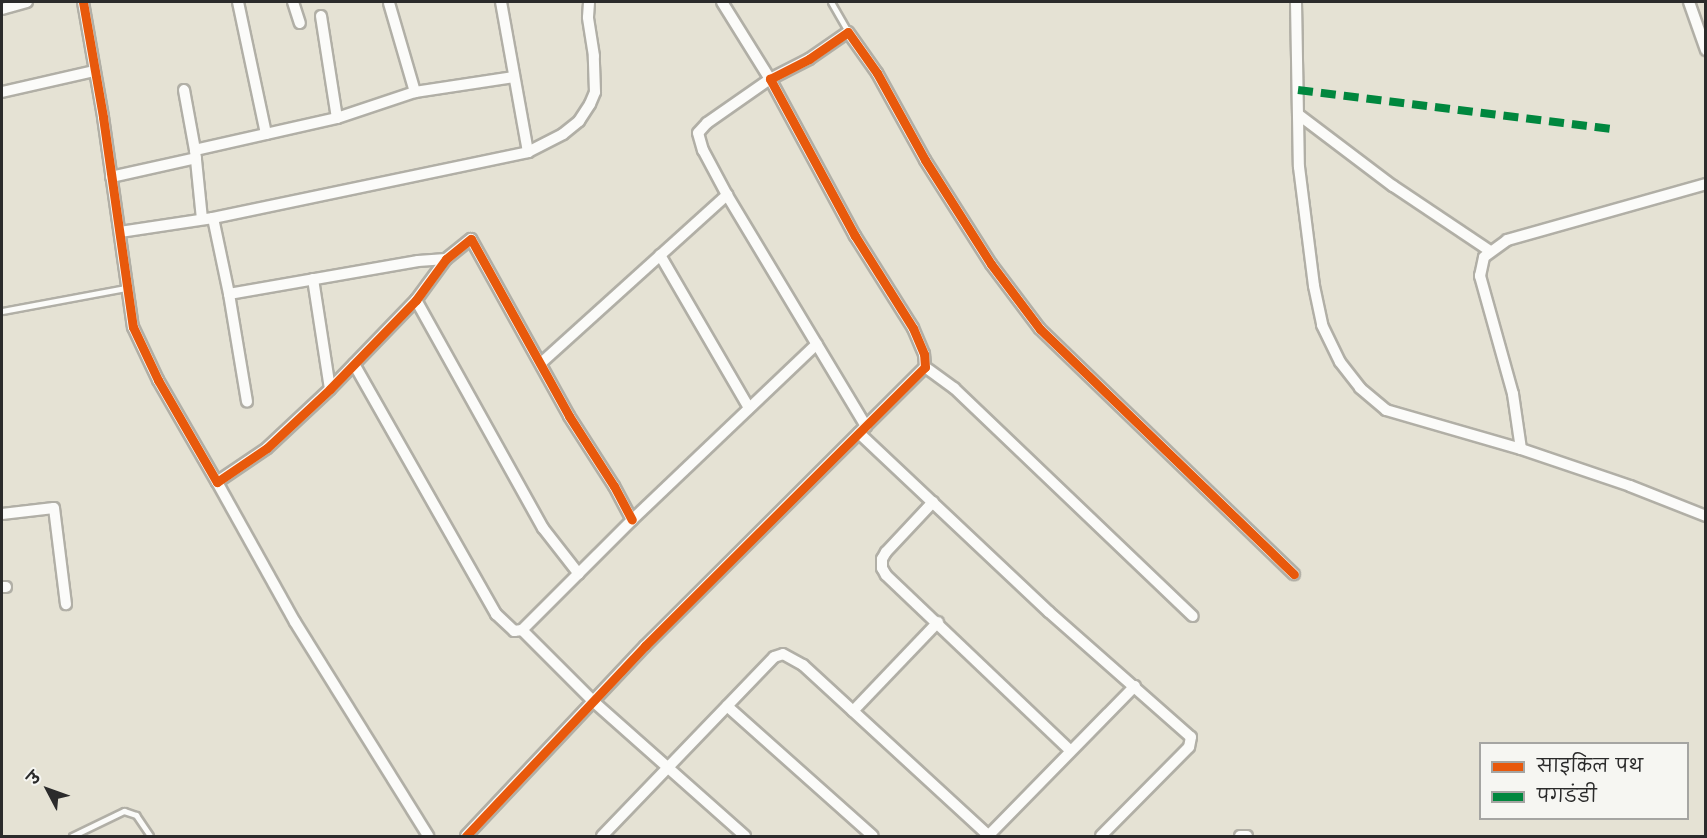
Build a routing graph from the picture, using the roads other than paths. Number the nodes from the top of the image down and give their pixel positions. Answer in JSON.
{"nodes":[{"id":1,"x":27,"y":2,"type":"edge"},
{"id":2,"x":83,"y":2,"type":"edge"},
{"id":3,"x":238,"y":2,"type":"edge"},
{"id":4,"x":294,"y":2,"type":"edge"},
{"id":5,"x":501,"y":2,"type":"edge"},
{"id":6,"x":590,"y":2,"type":"edge"},
{"id":7,"x":722,"y":2,"type":"edge"},
{"id":8,"x":831,"y":2,"type":"edge"},
{"id":9,"x":1296,"y":2,"type":"edge"},
{"id":10,"x":1689,"y":2,"type":"edge"},
{"id":11,"x":388,"y":3,"type":"dead end"},
{"id":12,"x":2,"y":9,"type":"edge"},
{"id":13,"x":321,"y":16,"type":"dead end"},
{"id":14,"x":300,"y":23,"type":"dead end"},
{"id":15,"x":848,"y":32,"type":"junction"},
{"id":16,"x":1706,"y":50,"type":"edge"},
{"id":17,"x":94,"y":71,"type":"junction"},
{"id":18,"x":514,"y":77,"type":"junction"},
{"id":19,"x":770,"y":80,"type":"junction"},
{"id":20,"x":184,"y":90,"type":"dead end"},
{"id":21,"x":2,"y":92,"type":"edge"},
{"id":22,"x":415,"y":92,"type":"junction"},
{"id":23,"x":1299,"y":115,"type":"junction"},
{"id":24,"x":337,"y":118,"type":"junction"},
{"id":25,"x":266,"y":134,"type":"junction"},
{"id":26,"x":528,"y":152,"type":"junction"},
{"id":27,"x":196,"y":154,"type":"junction"},
{"id":28,"x":111,"y":177,"type":"junction"},
{"id":29,"x":1706,"y":184,"type":"edge"},
{"id":30,"x":727,"y":195,"type":"junction"},
{"id":31,"x":208,"y":219,"type":"junction"},
{"id":32,"x":120,"y":232,"type":"junction"},
{"id":33,"x":1490,"y":251,"type":"junction"},
{"id":34,"x":660,"y":255,"type":"junction"},
{"id":35,"x":446,"y":260,"type":"junction"},
{"id":36,"x":312,"y":279,"type":"junction"},
{"id":37,"x":126,"y":288,"type":"junction"},
{"id":38,"x":230,"y":294,"type":"junction"},
{"id":39,"x":416,"y":300,"type":"junction"},
{"id":40,"x":2,"y":311,"type":"edge"},
{"id":41,"x":817,"y":344,"type":"junction"},
{"id":42,"x":541,"y":363,"type":"junction"},
{"id":43,"x":354,"y":364,"type":"junction"},
{"id":44,"x":925,"y":367,"type":"junction"},
{"id":45,"x":330,"y":389,"type":"junction"},
{"id":46,"x":247,"y":401,"type":"dead end"},
{"id":47,"x":749,"y":408,"type":"junction"},
{"id":48,"x":863,"y":430,"type":"junction"},
{"id":49,"x":1521,"y":449,"type":"junction"},
{"id":50,"x":217,"y":482,"type":"junction"},
{"id":51,"x":933,"y":502,"type":"junction"},
{"id":52,"x":2,"y":514,"type":"edge"},
{"id":53,"x":1706,"y":516,"type":"edge"},
{"id":54,"x":632,"y":520,"type":"junction"},
{"id":55,"x":579,"y":574,"type":"junction"},
{"id":56,"x":1294,"y":574,"type":"dead end"},
{"id":57,"x":66,"y":604,"type":"dead end"},
{"id":58,"x":1193,"y":616,"type":"dead end"},
{"id":59,"x":938,"y":622,"type":"junction"},
{"id":60,"x":522,"y":630,"type":"junction"},
{"id":61,"x":1135,"y":686,"type":"junction"},
{"id":62,"x":594,"y":702,"type":"junction"},
{"id":63,"x":727,"y":706,"type":"junction"},
{"id":64,"x":853,"y":711,"type":"junction"},
{"id":65,"x":1070,"y":750,"type":"junction"},
{"id":66,"x":667,"y":767,"type":"junction"},
{"id":67,"x":988,"y":836,"type":"edge"},
{"id":68,"x":72,"y":837,"type":"edge"},
{"id":69,"x":150,"y":837,"type":"edge"},
{"id":70,"x":428,"y":837,"type":"edge"},
{"id":71,"x":466,"y":837,"type":"edge"},
{"id":72,"x":602,"y":837,"type":"edge"},
{"id":73,"x":745,"y":837,"type":"edge"},
{"id":74,"x":873,"y":837,"type":"edge"},
{"id":75,"x":1101,"y":837,"type":"edge"},
{"id":76,"x":1240,"y":837,"type":"edge"},
{"id":77,"x":1247,"y":837,"type":"edge"}],
"edges":[{"from":1,"to":12,"type":"street"},
{"from":2,"to":17,"type":"street"},
{"from":3,"to":25,"type":"street"},
{"from":4,"to":14,"type":"street"},
{"from":5,"to":18,"type":"street"},
{"from":6,"to":26,"type":"street"},
{"from":7,"to":19,"type":"street"},
{"from":8,"to":15,"type":"lane"},
{"from":9,"to":23,"type":"street"},
{"from":10,"to":16,"type":"street"},
{"from":11,"to":22,"type":"street"},
{"from":13,"to":24,"type":"street"},
{"from":15,"to":19,"type":"street"},
{"from":15,"to":56,"type":"street"},
{"from":17,"to":21,"type":"street"},
{"from":17,"to":28,"type":"street"},
{"from":18,"to":22,"type":"street"},
{"from":18,"to":26,"type":"street"},
{"from":19,"to":30,"type":"street"},
{"from":19,"to":44,"type":"street"},
{"from":20,"to":27,"type":"street"},
{"from":22,"to":24,"type":"street"},
{"from":23,"to":33,"type":"street"},
{"from":23,"to":49,"type":"street"},
{"from":24,"to":25,"type":"street"},
{"from":25,"to":27,"type":"street"},
{"from":26,"to":31,"type":"street"},
{"from":27,"to":28,"type":"street"},
{"from":27,"to":31,"type":"street"},
{"from":28,"to":32,"type":"street"},
{"from":29,"to":33,"type":"street"},
{"from":30,"to":34,"type":"street"},
{"from":30,"to":41,"type":"street"},
{"from":31,"to":32,"type":"street"},
{"from":31,"to":38,"type":"street"},
{"from":32,"to":37,"type":"street"},
{"from":33,"to":49,"type":"street"},
{"from":34,"to":42,"type":"street"},
{"from":34,"to":47,"type":"street"},
{"from":35,"to":36,"type":"street"},
{"from":35,"to":39,"type":"street"},
{"from":35,"to":42,"type":"street"},
{"from":36,"to":38,"type":"street"},
{"from":36,"to":45,"type":"street"},
{"from":37,"to":40,"type":"lane"},
{"from":37,"to":50,"type":"street"},
{"from":38,"to":46,"type":"street"},
{"from":39,"to":43,"type":"street"},
{"from":39,"to":55,"type":"street"},
{"from":41,"to":47,"type":"street"},
{"from":41,"to":48,"type":"street"},
{"from":42,"to":54,"type":"street"},
{"from":43,"to":45,"type":"street"},
{"from":43,"to":60,"type":"street"},
{"from":44,"to":48,"type":"street"},
{"from":44,"to":58,"type":"street"},
{"from":45,"to":50,"type":"street"},
{"from":47,"to":54,"type":"street"},
{"from":48,"to":51,"type":"street"},
{"from":48,"to":62,"type":"street"},
{"from":49,"to":53,"type":"street"},
{"from":50,"to":70,"type":"street"},
{"from":51,"to":59,"type":"street"},
{"from":51,"to":61,"type":"street"},
{"from":52,"to":57,"type":"street"},
{"from":54,"to":55,"type":"street"},
{"from":55,"to":60,"type":"street"},
{"from":59,"to":64,"type":"street"},
{"from":59,"to":65,"type":"street"},
{"from":60,"to":62,"type":"street"},
{"from":61,"to":65,"type":"street"},
{"from":61,"to":75,"type":"street"},
{"from":62,"to":66,"type":"street"},
{"from":62,"to":71,"type":"street"},
{"from":63,"to":64,"type":"street"},
{"from":63,"to":66,"type":"street"},
{"from":63,"to":74,"type":"street"},
{"from":64,"to":67,"type":"street"},
{"from":65,"to":67,"type":"street"},
{"from":66,"to":72,"type":"street"},
{"from":66,"to":73,"type":"street"},
{"from":68,"to":69,"type":"lane"},
{"from":76,"to":77,"type":"street"}]}
